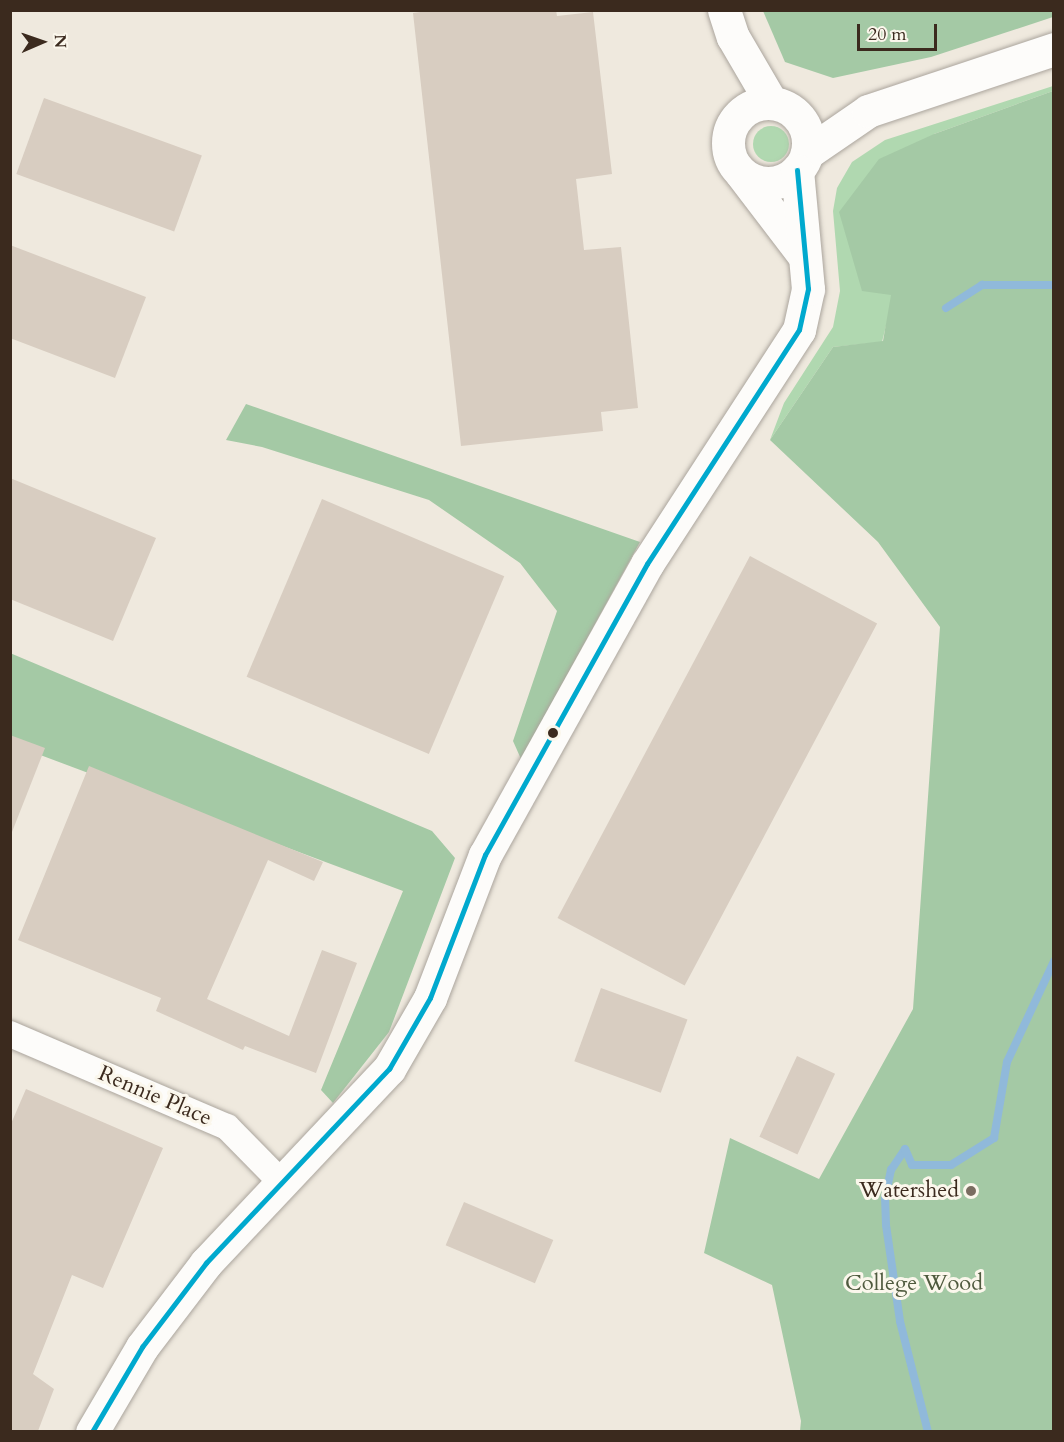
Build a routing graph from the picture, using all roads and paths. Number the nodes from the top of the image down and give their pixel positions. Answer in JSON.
{"nodes":[{"id":1,"x":729,"y":24,"type":"edge"},
{"id":2,"x":1053,"y":49,"type":"edge"},
{"id":3,"x":782,"y":106,"type":"junction"},
{"id":4,"x":868,"y":111,"type":"junction"},
{"id":5,"x":732,"y":124,"type":"junction"},
{"id":6,"x":802,"y":162,"type":"junction"},
{"id":7,"x":741,"y":173,"type":"junction"},
{"id":8,"x":802,"y":253,"type":"junction"},
{"id":9,"x":10,"y":1034,"type":"edge"},
{"id":10,"x":282,"y":1183,"type":"junction"},
{"id":11,"x":92,"y":1431,"type":"edge"}],
"edges":[{"from":1,"to":3,"type":"street"},
{"from":1,"to":5,"type":"street"},
{"from":2,"to":4,"type":"street"},
{"from":3,"to":4,"type":"street"},
{"from":3,"to":5,"type":"street"},
{"from":3,"to":6,"type":"street"},
{"from":4,"to":6,"type":"street"},
{"from":5,"to":7,"type":"street"},
{"from":6,"to":7,"type":"street"},
{"from":6,"to":8,"type":"street"},
{"from":7,"to":8,"type":"street"},
{"from":8,"to":10,"type":"street"},
{"from":9,"to":10,"type":"street","name":"Rennie Place"},
{"from":10,"to":11,"type":"street"}]}
